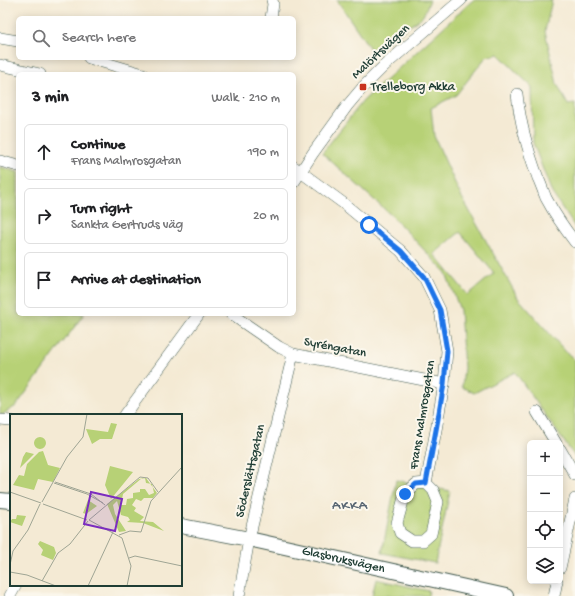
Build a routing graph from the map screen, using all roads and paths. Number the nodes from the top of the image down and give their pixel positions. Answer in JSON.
{"nodes":[{"id":1,"x":272,"y":0,"type":"edge"},
{"id":2,"x":461,"y":0,"type":"edge"},
{"id":3,"x":271,"y":16,"type":"edge"},
{"id":4,"x":0,"y":38,"type":"edge"},
{"id":5,"x":16,"y":42,"type":"edge"},
{"id":6,"x":96,"y":60,"type":"edge"},
{"id":7,"x":0,"y":66,"type":"edge"},
{"id":8,"x":30,"y":72,"type":"edge"},
{"id":9,"x":136,"y":72,"type":"edge"},
{"id":10,"x":517,"y":94,"type":"dead end"},
{"id":11,"x":0,"y":162,"type":"edge"},
{"id":12,"x":16,"y":166,"type":"edge"},
{"id":13,"x":296,"y":173,"type":"edge"},
{"id":14,"x":575,"y":242,"type":"edge"},
{"id":15,"x":198,"y":316,"type":"edge"},
{"id":16,"x":234,"y":316,"type":"edge"},
{"id":17,"x":293,"y":354,"type":"junction"},
{"id":18,"x":444,"y":384,"type":"junction"},
{"id":19,"x":537,"y":412,"type":"dead end"},
{"id":20,"x":126,"y":414,"type":"edge"},
{"id":21,"x":0,"y":420,"type":"edge"},
{"id":22,"x":10,"y":421,"type":"edge"},
{"id":23,"x":554,"y":440,"type":"edge"},
{"id":24,"x":563,"y":454,"type":"edge"},
{"id":25,"x":575,"y":475,"type":"edge"},
{"id":26,"x":426,"y":483,"type":"junction"},
{"id":27,"x":10,"y":491,"type":"edge"},
{"id":28,"x":0,"y":492,"type":"edge"},
{"id":29,"x":575,"y":499,"type":"edge"},
{"id":30,"x":0,"y":500,"type":"edge"},
{"id":31,"x":10,"y":502,"type":"edge"},
{"id":32,"x":182,"y":526,"type":"edge"},
{"id":33,"x":249,"y":539,"type":"junction"},
{"id":34,"x":563,"y":554,"type":"edge"},
{"id":35,"x":556,"y":584,"type":"edge"},
{"id":36,"x":15,"y":586,"type":"edge"},
{"id":37,"x":10,"y":596,"type":"edge"},
{"id":38,"x":239,"y":596,"type":"edge"},
{"id":39,"x":506,"y":596,"type":"edge"},
{"id":40,"x":554,"y":596,"type":"edge"}],
"edges":[{"from":1,"to":3,"type":"street"},
{"from":2,"to":13,"type":"street","name":"Malörtsvägen"},
{"from":4,"to":5,"type":"street"},
{"from":6,"to":9,"type":"street"},
{"from":7,"to":8,"type":"street"},
{"from":10,"to":14,"type":"street"},
{"from":11,"to":12,"type":"street"},
{"from":13,"to":18,"type":"street","name":"Frans Malmrosgatan"},
{"from":15,"to":20,"type":"street"},
{"from":16,"to":17,"type":"street","name":"Syréngatan"},
{"from":17,"to":18,"type":"street","name":"Syréngatan"},
{"from":17,"to":33,"type":"street","name":"Söderslättsgatan"},
{"from":18,"to":26,"type":"street","name":"Frans Malmrosgatan"},
{"from":19,"to":23,"type":"street"},
{"from":21,"to":22,"type":"street"},
{"from":24,"to":25,"type":"street"},
{"from":26,"to":26,"type":"street"},
{"from":27,"to":28,"type":"main road"},
{"from":29,"to":34,"type":"street"},
{"from":30,"to":31,"type":"main road"},
{"from":32,"to":33,"type":"main road","name":"Glasbruksvägen"},
{"from":33,"to":38,"type":"street","name":"Söderslättsgatan"},
{"from":33,"to":39,"type":"main road","name":"Glasbruksvägen"},
{"from":35,"to":40,"type":"street"},
{"from":36,"to":37,"type":"street"}]}
